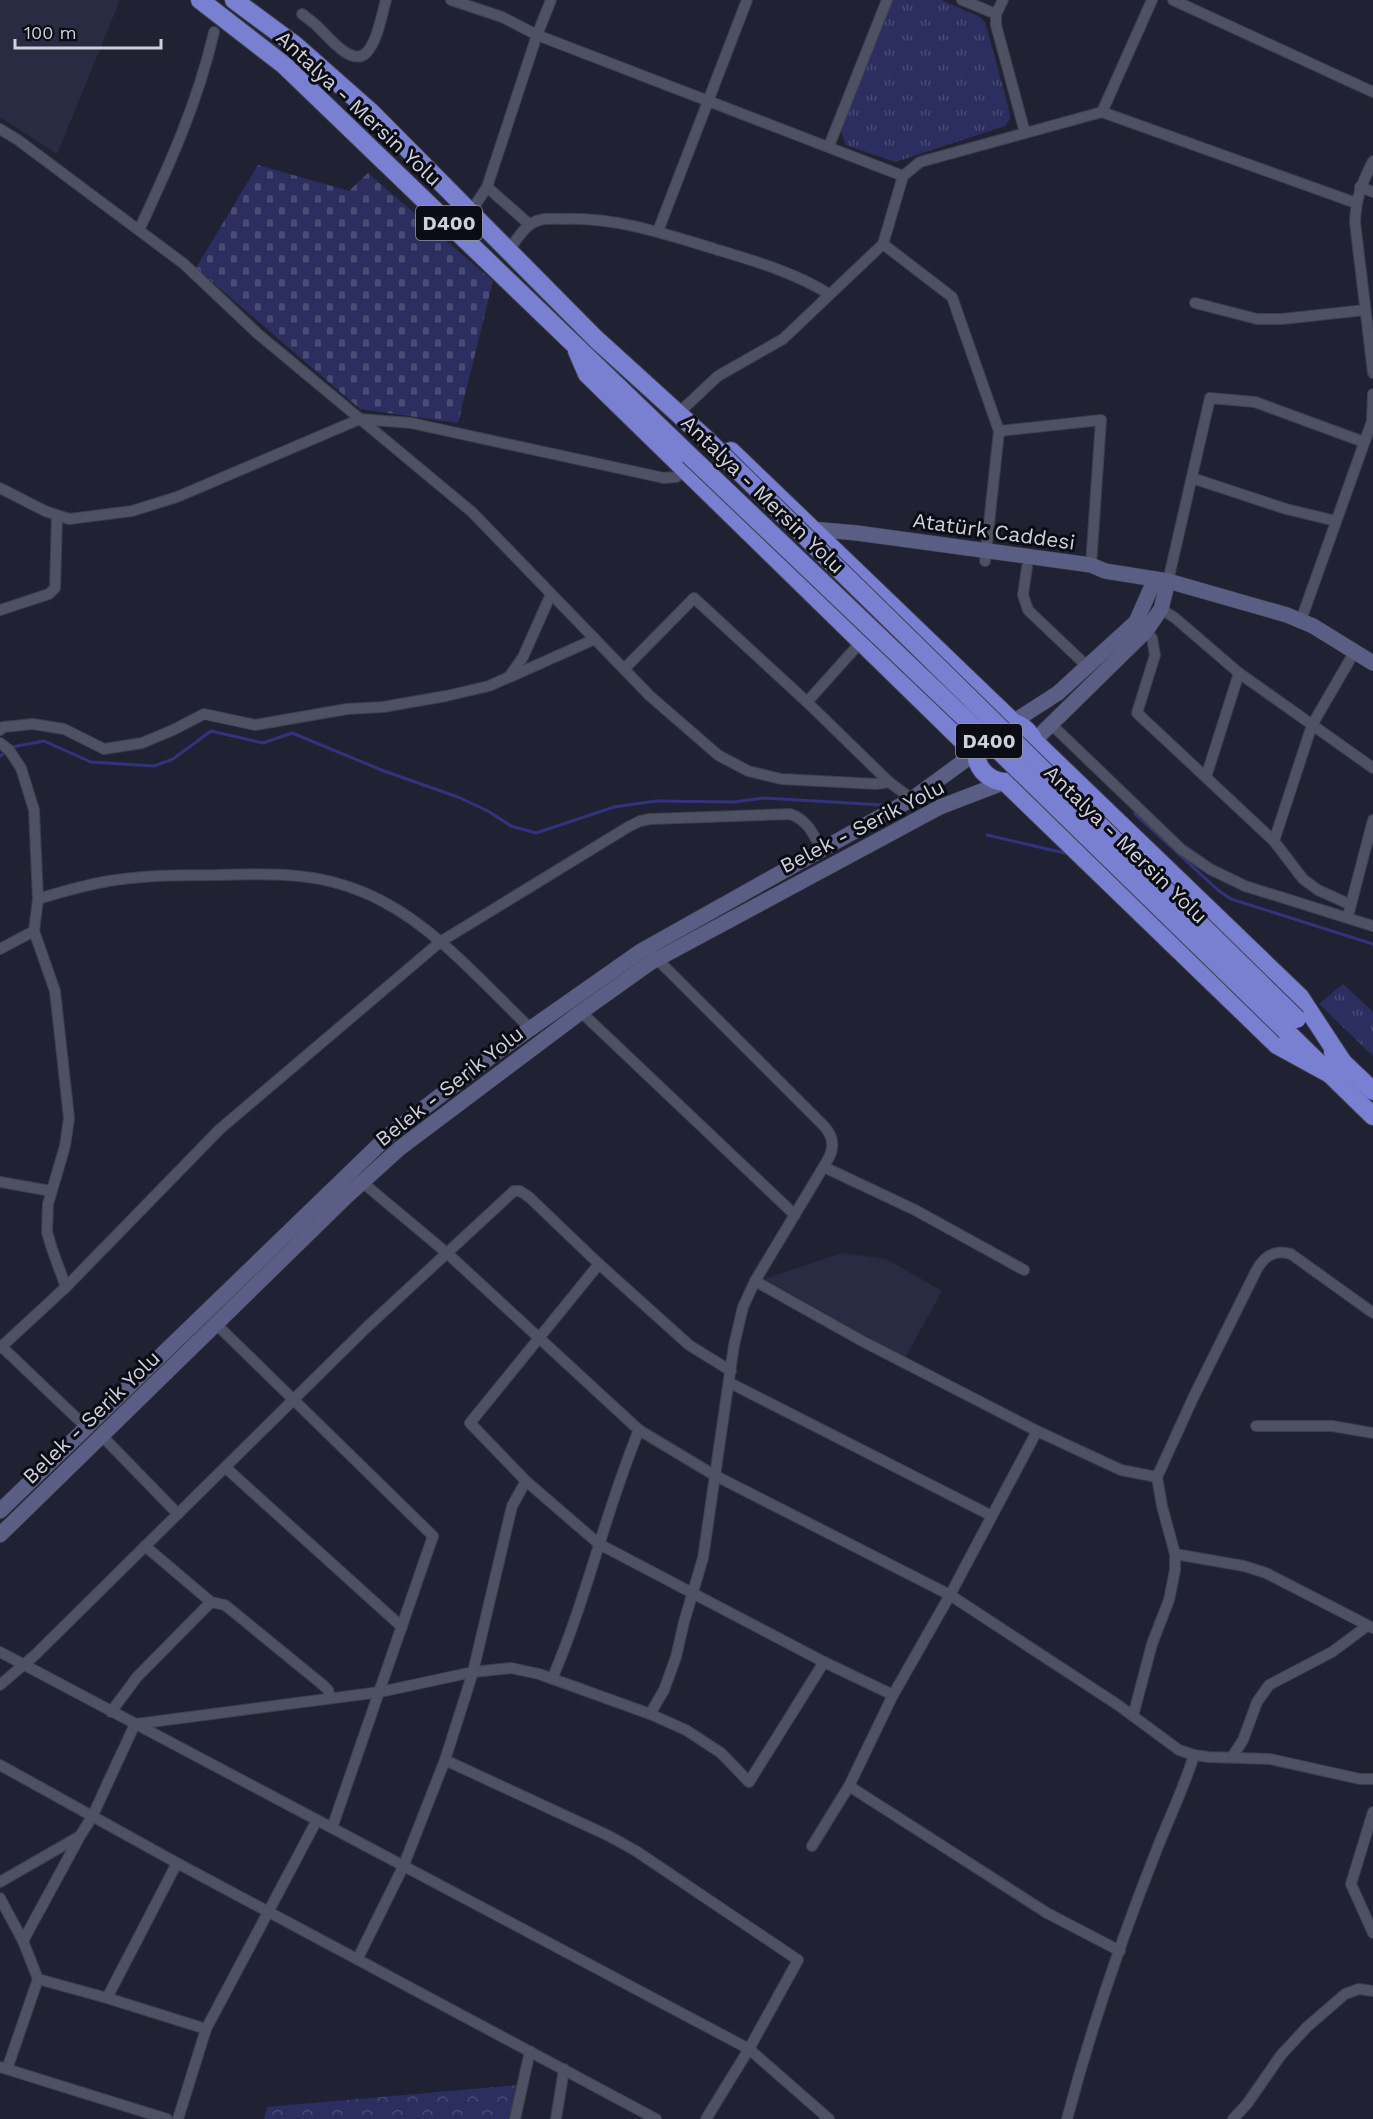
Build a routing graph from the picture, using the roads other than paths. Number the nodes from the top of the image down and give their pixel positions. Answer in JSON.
{"nodes":[{"id":1,"x":200,"y":0,"type":"edge"},
{"id":2,"x":234,"y":0,"type":"edge"},
{"id":3,"x":386,"y":0,"type":"edge"},
{"id":4,"x":451,"y":0,"type":"edge"},
{"id":5,"x":551,"y":0,"type":"edge"},
{"id":6,"x":747,"y":0,"type":"edge"},
{"id":7,"x":887,"y":0,"type":"edge"},
{"id":8,"x":962,"y":0,"type":"edge"},
{"id":9,"x":1003,"y":0,"type":"edge"},
{"id":10,"x":1152,"y":0,"type":"edge"},
{"id":11,"x":1173,"y":0,"type":"edge"},
{"id":12,"x":302,"y":14,"type":"dead end"},
{"id":13,"x":996,"y":14,"type":"junction"},
{"id":14,"x":214,"y":32,"type":"dead end"},
{"id":15,"x":537,"y":35,"type":"junction"},
{"id":16,"x":1373,"y":92,"type":"edge"},
{"id":17,"x":708,"y":102,"type":"junction"},
{"id":18,"x":1102,"y":112,"type":"junction"},
{"id":19,"x":0,"y":129,"type":"edge"},
{"id":20,"x":1025,"y":133,"type":"junction"},
{"id":21,"x":829,"y":146,"type":"junction"},
{"id":22,"x":1373,"y":160,"type":"edge"},
{"id":23,"x":903,"y":176,"type":"junction"},
{"id":24,"x":487,"y":187,"type":"junction"},
{"id":25,"x":1360,"y":187,"type":"junction"},
{"id":26,"x":1373,"y":192,"type":"edge"},
{"id":27,"x":1356,"y":203,"type":"junction"},
{"id":28,"x":470,"y":213,"type":"junction"},
{"id":29,"x":529,"y":224,"type":"junction"},
{"id":30,"x":139,"y":230,"type":"junction"},
{"id":31,"x":658,"y":231,"type":"junction"},
{"id":32,"x":883,"y":244,"type":"junction"},
{"id":33,"x":508,"y":251,"type":"junction"},
{"id":34,"x":829,"y":294,"type":"junction"},
{"id":35,"x":1195,"y":303,"type":"dead end"},
{"id":36,"x":1365,"y":310,"type":"junction"},
{"id":37,"x":1370,"y":327,"type":"edge"},
{"id":38,"x":596,"y":339,"type":"junction"},
{"id":39,"x":1373,"y":373,"type":"edge"},
{"id":40,"x":1373,"y":394,"type":"edge"},
{"id":41,"x":1373,"y":402,"type":"edge"},
{"id":42,"x":685,"y":407,"type":"junction"},
{"id":43,"x":360,"y":419,"type":"junction"},
{"id":44,"x":999,"y":431,"type":"junction"},
{"id":45,"x":1364,"y":442,"type":"junction"},
{"id":46,"x":688,"y":463,"type":"junction"},
{"id":47,"x":1192,"y":478,"type":"junction"},
{"id":48,"x":0,"y":488,"type":"edge"},
{"id":49,"x":57,"y":517,"type":"junction"},
{"id":50,"x":1336,"y":521,"type":"junction"},
{"id":51,"x":812,"y":529,"type":"junction"},
{"id":52,"x":986,"y":556,"type":"junction"},
{"id":53,"x":1090,"y":565,"type":"junction"},
{"id":54,"x":1027,"y":567,"type":"junction"},
{"id":55,"x":1105,"y":571,"type":"junction"},
{"id":56,"x":1162,"y":580,"type":"junction"},
{"id":57,"x":551,"y":594,"type":"junction"},
{"id":58,"x":1161,"y":609,"type":"junction"},
{"id":59,"x":0,"y":610,"type":"edge"},
{"id":60,"x":1301,"y":620,"type":"junction"},
{"id":61,"x":1141,"y":627,"type":"junction"},
{"id":62,"x":595,"y":639,"type":"junction"},
{"id":63,"x":860,"y":643,"type":"junction"},
{"id":64,"x":1355,"y":651,"type":"junction"},
{"id":65,"x":1373,"y":663,"type":"edge"},
{"id":66,"x":1088,"y":667,"type":"junction"},
{"id":67,"x":624,"y":669,"type":"junction"},
{"id":68,"x":1239,"y":673,"type":"junction"},
{"id":69,"x":508,"y":677,"type":"junction"},
{"id":70,"x":807,"y":702,"type":"junction"},
{"id":71,"x":1013,"y":722,"type":"junction"},
{"id":72,"x":1052,"y":725,"type":"junction"},
{"id":73,"x":1312,"y":725,"type":"junction"},
{"id":74,"x":0,"y":730,"type":"edge"},
{"id":75,"x":1034,"y":741,"type":"junction"},
{"id":76,"x":0,"y":743,"type":"edge"},
{"id":77,"x":975,"y":753,"type":"junction"},
{"id":78,"x":1373,"y":768,"type":"edge"},
{"id":79,"x":1206,"y":777,"type":"junction"},
{"id":80,"x":889,"y":782,"type":"junction"},
{"id":81,"x":1005,"y":782,"type":"junction"},
{"id":82,"x":912,"y":799,"type":"junction"},
{"id":83,"x":1373,"y":820,"type":"edge"},
{"id":84,"x":1274,"y":841,"type":"junction"},
{"id":85,"x":822,"y":850,"type":"junction"},
{"id":86,"x":38,"y":899,"type":"junction"},
{"id":87,"x":1351,"y":905,"type":"junction"},
{"id":88,"x":1347,"y":918,"type":"junction"},
{"id":89,"x":1373,"y":926,"type":"edge"},
{"id":90,"x":34,"y":931,"type":"junction"},
{"id":91,"x":440,"y":942,"type":"junction"},
{"id":92,"x":0,"y":949,"type":"edge"},
{"id":93,"x":652,"y":954,"type":"junction"},
{"id":94,"x":581,"y":1012,"type":"junction"},
{"id":95,"x":1292,"y":1025,"type":"junction"},
{"id":96,"x":530,"y":1029,"type":"junction"},
{"id":97,"x":1336,"y":1068,"type":"junction"},
{"id":98,"x":1373,"y":1091,"type":"edge"},
{"id":99,"x":1373,"y":1116,"type":"edge"},
{"id":100,"x":824,"y":1167,"type":"junction"},
{"id":101,"x":0,"y":1182,"type":"edge"},
{"id":102,"x":362,"y":1182,"type":"junction"},
{"id":103,"x":51,"y":1191,"type":"junction"},
{"id":104,"x":795,"y":1215,"type":"junction"},
{"id":105,"x":448,"y":1254,"type":"junction"},
{"id":106,"x":599,"y":1264,"type":"junction"},
{"id":107,"x":1024,"y":1270,"type":"dead end"},
{"id":108,"x":755,"y":1281,"type":"junction"},
{"id":109,"x":66,"y":1287,"type":"junction"},
{"id":110,"x":1373,"y":1313,"type":"edge"},
{"id":111,"x":216,"y":1324,"type":"junction"},
{"id":112,"x":539,"y":1339,"type":"junction"},
{"id":113,"x":1,"y":1346,"type":"edge"},
{"id":114,"x":731,"y":1371,"type":"junction"},
{"id":115,"x":730,"y":1383,"type":"junction"},
{"id":116,"x":294,"y":1400,"type":"junction"},
{"id":117,"x":1256,"y":1426,"type":"dead end"},
{"id":118,"x":86,"y":1427,"type":"junction"},
{"id":119,"x":639,"y":1430,"type":"junction"},
{"id":120,"x":1037,"y":1431,"type":"junction"},
{"id":121,"x":1373,"y":1433,"type":"edge"},
{"id":122,"x":102,"y":1436,"type":"junction"},
{"id":123,"x":226,"y":1468,"type":"junction"},
{"id":124,"x":714,"y":1475,"type":"junction"},
{"id":125,"x":1157,"y":1477,"type":"junction"},
{"id":126,"x":526,"y":1481,"type":"junction"},
{"id":127,"x":0,"y":1511,"type":"edge"},
{"id":128,"x":178,"y":1514,"type":"junction"},
{"id":129,"x":992,"y":1516,"type":"junction"},
{"id":130,"x":0,"y":1535,"type":"edge"},
{"id":131,"x":599,"y":1544,"type":"junction"},
{"id":132,"x":145,"y":1546,"type":"junction"},
{"id":133,"x":1175,"y":1554,"type":"junction"},
{"id":134,"x":693,"y":1594,"type":"junction"},
{"id":135,"x":950,"y":1595,"type":"junction"},
{"id":136,"x":211,"y":1602,"type":"junction"},
{"id":137,"x":402,"y":1627,"type":"junction"},
{"id":138,"x":1370,"y":1627,"type":"edge"},
{"id":139,"x":0,"y":1652,"type":"edge"},
{"id":140,"x":824,"y":1662,"type":"junction"},
{"id":141,"x":22,"y":1665,"type":"junction"},
{"id":142,"x":473,"y":1672,"type":"junction"},
{"id":143,"x":552,"y":1679,"type":"junction"},
{"id":144,"x":0,"y":1686,"type":"edge"},
{"id":145,"x":380,"y":1692,"type":"junction"},
{"id":146,"x":893,"y":1695,"type":"junction"},
{"id":147,"x":330,"y":1698,"type":"junction"},
{"id":148,"x":111,"y":1712,"type":"junction"},
{"id":149,"x":650,"y":1714,"type":"junction"},
{"id":150,"x":1133,"y":1716,"type":"junction"},
{"id":151,"x":135,"y":1724,"type":"junction"},
{"id":152,"x":1194,"y":1755,"type":"junction"},
{"id":153,"x":1232,"y":1757,"type":"junction"},
{"id":154,"x":445,"y":1760,"type":"junction"},
{"id":155,"x":0,"y":1765,"type":"edge"},
{"id":156,"x":1373,"y":1779,"type":"edge"},
{"id":157,"x":849,"y":1786,"type":"junction"},
{"id":158,"x":1373,"y":1812,"type":"edge"},
{"id":159,"x":92,"y":1817,"type":"junction"},
{"id":160,"x":317,"y":1821,"type":"junction"},
{"id":161,"x":332,"y":1828,"type":"junction"},
{"id":162,"x":80,"y":1836,"type":"junction"},
{"id":163,"x":812,"y":1846,"type":"dead end"},
{"id":164,"x":177,"y":1863,"type":"junction"},
{"id":165,"x":403,"y":1867,"type":"junction"},
{"id":166,"x":0,"y":1882,"type":"edge"},
{"id":167,"x":0,"y":1898,"type":"edge"},
{"id":168,"x":270,"y":1912,"type":"junction"},
{"id":169,"x":1373,"y":1933,"type":"edge"},
{"id":170,"x":23,"y":1941,"type":"junction"},
{"id":171,"x":1120,"y":1951,"type":"junction"},
{"id":172,"x":358,"y":1958,"type":"junction"},
{"id":173,"x":38,"y":1978,"type":"junction"},
{"id":174,"x":1373,"y":1991,"type":"edge"},
{"id":175,"x":107,"y":1998,"type":"junction"},
{"id":176,"x":206,"y":2029,"type":"junction"},
{"id":177,"x":749,"y":2049,"type":"junction"},
{"id":178,"x":531,"y":2051,"type":"junction"},
{"id":179,"x":4,"y":2068,"type":"edge"},
{"id":180,"x":564,"y":2069,"type":"junction"},
{"id":181,"x":167,"y":2119,"type":"edge"},
{"id":182,"x":178,"y":2119,"type":"edge"},
{"id":183,"x":515,"y":2119,"type":"edge"},
{"id":184,"x":556,"y":2119,"type":"edge"},
{"id":185,"x":656,"y":2119,"type":"edge"},
{"id":186,"x":706,"y":2119,"type":"edge"},
{"id":187,"x":829,"y":2119,"type":"edge"},
{"id":188,"x":1067,"y":2119,"type":"edge"},
{"id":189,"x":1233,"y":2119,"type":"edge"}],
"edges":[{"from":1,"to":46,"type":"highway","name":"Antalya - Mersin Yolu","number":"D400"},
{"from":2,"to":28,"type":"highway","name":"Antalya - Mersin Yolu","number":"D400"},
{"from":3,"to":12,"type":"street"},
{"from":4,"to":15,"type":"street"},
{"from":5,"to":15,"type":"street"},
{"from":6,"to":17,"type":"street"},
{"from":7,"to":21,"type":"street"},
{"from":8,"to":13,"type":"street"},
{"from":9,"to":13,"type":"street"},
{"from":10,"to":18,"type":"street"},
{"from":11,"to":16,"type":"street"},
{"from":13,"to":20,"type":"street"},
{"from":14,"to":30,"type":"street"},
{"from":15,"to":17,"type":"street"},
{"from":15,"to":24,"type":"street"},
{"from":17,"to":21,"type":"street"},
{"from":17,"to":31,"type":"street"},
{"from":18,"to":20,"type":"street"},
{"from":18,"to":27,"type":"street"},
{"from":19,"to":30,"type":"street"},
{"from":20,"to":23,"type":"street"},
{"from":21,"to":23,"type":"street"},
{"from":22,"to":25,"type":"street"},
{"from":23,"to":32,"type":"street"},
{"from":24,"to":28,"type":"street"},
{"from":24,"to":29,"type":"street"},
{"from":25,"to":26,"type":"street"},
{"from":25,"to":27,"type":"street"},
{"from":27,"to":36,"type":"street"},
{"from":28,"to":33,"type":"highway","name":"Antalya - Mersin Yolu","number":"D400"},
{"from":29,"to":31,"type":"street"},
{"from":29,"to":33,"type":"street"},
{"from":30,"to":43,"type":"street"},
{"from":31,"to":34,"type":"street"},
{"from":32,"to":34,"type":"street"},
{"from":32,"to":44,"type":"street"},
{"from":33,"to":38,"type":"highway","name":"Antalya - Mersin Yolu","number":"D400"},
{"from":34,"to":42,"type":"street"},
{"from":35,"to":36,"type":"street"},
{"from":36,"to":37,"type":"street"},
{"from":37,"to":39,"type":"street"},
{"from":38,"to":42,"type":"highway"},
{"from":38,"to":95,"type":"highway","name":"Antalya - Mersin Yolu","number":"D400","bridge":true},
{"from":40,"to":41,"type":"street"},
{"from":41,"to":45,"type":"street"},
{"from":42,"to":51,"type":"highway"},
{"from":43,"to":46,"type":"street"},
{"from":43,"to":49,"type":"street"},
{"from":43,"to":57,"type":"street"},
{"from":44,"to":52,"type":"street"},
{"from":44,"to":53,"type":"street"},
{"from":45,"to":47,"type":"street"},
{"from":45,"to":50,"type":"street"},
{"from":46,"to":63,"type":"highway"},
{"from":46,"to":95,"type":"highway","name":"Antalya - Mersin Yolu","number":"D400","bridge":true},
{"from":47,"to":50,"type":"street"},
{"from":47,"to":56,"type":"street"},
{"from":48,"to":49,"type":"street"},
{"from":49,"to":59,"type":"street"},
{"from":50,"to":60,"type":"street"},
{"from":51,"to":52,"type":"main road","name":"Atatürk Caddesi"},
{"from":51,"to":71,"type":"highway"},
{"from":52,"to":53,"type":"main road","name":"Atatürk Caddesi"},
{"from":52,"to":54,"type":"main road"},
{"from":53,"to":55,"type":"main road","name":"Atatürk Caddesi"},
{"from":54,"to":55,"type":"main road"},
{"from":54,"to":66,"type":"street"},
{"from":55,"to":56,"type":"main road","name":"Atatürk Caddesi"},
{"from":56,"to":58,"type":"main road"},
{"from":56,"to":60,"type":"main road","name":"Atatürk Caddesi"},
{"from":56,"to":61,"type":"main road"},
{"from":57,"to":62,"type":"street"},
{"from":57,"to":69,"type":"street"},
{"from":58,"to":61,"type":"main road"},
{"from":58,"to":68,"type":"street"},
{"from":60,"to":64,"type":"main road","name":"Atatürk Caddesi"},
{"from":61,"to":66,"type":"main road"},
{"from":61,"to":72,"type":"main road"},
{"from":61,"to":79,"type":"street"},
{"from":62,"to":67,"type":"street"},
{"from":62,"to":69,"type":"street"},
{"from":63,"to":70,"type":"street"},
{"from":63,"to":77,"type":"highway"},
{"from":64,"to":65,"type":"main road","name":"Atatürk Caddesi"},
{"from":64,"to":73,"type":"street"},
{"from":66,"to":71,"type":"main road"},
{"from":67,"to":70,"type":"street"},
{"from":67,"to":80,"type":"street"},
{"from":68,"to":73,"type":"street"},
{"from":68,"to":79,"type":"street"},
{"from":69,"to":74,"type":"street"},
{"from":70,"to":80,"type":"street"},
{"from":71,"to":75,"type":"highway"},
{"from":71,"to":77,"type":"highway"},
{"from":72,"to":75,"type":"main road"},
{"from":72,"to":88,"type":"street"},
{"from":73,"to":78,"type":"street"},
{"from":73,"to":84,"type":"street"},
{"from":75,"to":81,"type":"highway"},
{"from":75,"to":97,"type":"highway"},
{"from":76,"to":86,"type":"street"},
{"from":77,"to":81,"type":"highway"},
{"from":77,"to":82,"type":"main road","name":"Belek - Serik Yolu"},
{"from":79,"to":84,"type":"street"},
{"from":80,"to":82,"type":"street"},
{"from":81,"to":93,"type":"main road","name":"Belek - Serik Yolu"},
{"from":81,"to":97,"type":"highway"},
{"from":82,"to":85,"type":"main road","name":"Belek - Serik Yolu"},
{"from":83,"to":87,"type":"street"},
{"from":84,"to":87,"type":"street"},
{"from":85,"to":91,"type":"street"},
{"from":85,"to":93,"type":"main road","name":"Belek - Serik Yolu"},
{"from":86,"to":90,"type":"street"},
{"from":86,"to":91,"type":"street"},
{"from":87,"to":88,"type":"street"},
{"from":88,"to":89,"type":"street"},
{"from":90,"to":92,"type":"street"},
{"from":90,"to":103,"type":"street"},
{"from":91,"to":96,"type":"street"},
{"from":91,"to":109,"type":"street"},
{"from":93,"to":94,"type":"main road","name":"Belek - Serik Yolu"},
{"from":93,"to":96,"type":"main road","name":"Belek - Serik Yolu"},
{"from":93,"to":100,"type":"street"},
{"from":94,"to":102,"type":"main road","name":"Belek - Serik Yolu"},
{"from":94,"to":104,"type":"street"},
{"from":95,"to":97,"type":"highway","number":"D400"},
{"from":96,"to":118,"type":"main road","name":"Belek - Serik Yolu"},
{"from":97,"to":98,"type":"highway","number":"D400"},
{"from":97,"to":99,"type":"highway","number":"D400"},
{"from":100,"to":104,"type":"street"},
{"from":100,"to":107,"type":"street"},
{"from":101,"to":103,"type":"street"},
{"from":102,"to":105,"type":"street"},
{"from":102,"to":111,"type":"main road","name":"Belek - Serik Yolu"},
{"from":103,"to":109,"type":"street"},
{"from":104,"to":108,"type":"street"},
{"from":105,"to":106,"type":"street"},
{"from":105,"to":112,"type":"street"},
{"from":105,"to":116,"type":"street"},
{"from":106,"to":112,"type":"street"},
{"from":106,"to":114,"type":"street"},
{"from":108,"to":114,"type":"street"},
{"from":108,"to":120,"type":"street"},
{"from":109,"to":113,"type":"street"},
{"from":110,"to":125,"type":"street"},
{"from":111,"to":116,"type":"street"},
{"from":111,"to":122,"type":"main road","name":"Belek - Serik Yolu"},
{"from":112,"to":119,"type":"street"},
{"from":112,"to":126,"type":"street"},
{"from":113,"to":118,"type":"street"},
{"from":114,"to":115,"type":"street"},
{"from":115,"to":124,"type":"street"},
{"from":115,"to":129,"type":"street"},
{"from":116,"to":123,"type":"street"},
{"from":116,"to":137,"type":"street"},
{"from":117,"to":121,"type":"street"},
{"from":118,"to":127,"type":"main road","name":"Belek - Serik Yolu"},
{"from":119,"to":124,"type":"street"},
{"from":119,"to":131,"type":"street"},
{"from":120,"to":125,"type":"street"},
{"from":120,"to":129,"type":"street"},
{"from":122,"to":128,"type":"street"},
{"from":122,"to":130,"type":"main road","name":"Belek - Serik Yolu"},
{"from":123,"to":128,"type":"street"},
{"from":123,"to":137,"type":"street"},
{"from":124,"to":134,"type":"street"},
{"from":124,"to":135,"type":"street"},
{"from":125,"to":133,"type":"street"},
{"from":126,"to":131,"type":"street"},
{"from":126,"to":142,"type":"street"},
{"from":128,"to":132,"type":"street"},
{"from":129,"to":135,"type":"street"},
{"from":131,"to":134,"type":"street"},
{"from":131,"to":143,"type":"street"},
{"from":132,"to":136,"type":"street"},
{"from":132,"to":141,"type":"street"},
{"from":133,"to":138,"type":"street"},
{"from":133,"to":150,"type":"street"},
{"from":134,"to":140,"type":"street"},
{"from":134,"to":149,"type":"street"},
{"from":135,"to":146,"type":"street"},
{"from":135,"to":150,"type":"street"},
{"from":136,"to":147,"type":"street"},
{"from":136,"to":148,"type":"street"},
{"from":137,"to":145,"type":"street"},
{"from":138,"to":153,"type":"street"},
{"from":139,"to":141,"type":"street"},
{"from":140,"to":146,"type":"street"},
{"from":140,"to":149,"type":"street"},
{"from":141,"to":144,"type":"street"},
{"from":141,"to":148,"type":"street"},
{"from":142,"to":143,"type":"street"},
{"from":142,"to":145,"type":"street"},
{"from":142,"to":154,"type":"street"},
{"from":143,"to":149,"type":"street"},
{"from":145,"to":147,"type":"street"},
{"from":145,"to":161,"type":"street"},
{"from":146,"to":157,"type":"street"},
{"from":147,"to":151,"type":"street"},
{"from":148,"to":151,"type":"street"},
{"from":150,"to":152,"type":"street"},
{"from":151,"to":159,"type":"street"},
{"from":151,"to":160,"type":"street"},
{"from":152,"to":153,"type":"street"},
{"from":152,"to":171,"type":"street"},
{"from":153,"to":156,"type":"street"},
{"from":154,"to":165,"type":"street"},
{"from":154,"to":177,"type":"street"},
{"from":155,"to":159,"type":"street"},
{"from":157,"to":163,"type":"street"},
{"from":157,"to":171,"type":"street"},
{"from":158,"to":169,"type":"street"},
{"from":159,"to":162,"type":"street"},
{"from":159,"to":164,"type":"street"},
{"from":160,"to":161,"type":"street"},
{"from":160,"to":168,"type":"street"},
{"from":161,"to":165,"type":"street"},
{"from":162,"to":166,"type":"street"},
{"from":162,"to":170,"type":"street"},
{"from":164,"to":168,"type":"street"},
{"from":164,"to":175,"type":"street"},
{"from":165,"to":172,"type":"street"},
{"from":165,"to":177,"type":"street"},
{"from":167,"to":170,"type":"street"},
{"from":168,"to":172,"type":"street"},
{"from":168,"to":176,"type":"street"},
{"from":170,"to":173,"type":"street"},
{"from":171,"to":188,"type":"street"},
{"from":172,"to":178,"type":"street"},
{"from":173,"to":175,"type":"street"},
{"from":173,"to":179,"type":"street"},
{"from":174,"to":189,"type":"street"},
{"from":175,"to":176,"type":"street"},
{"from":176,"to":182,"type":"street"},
{"from":177,"to":186,"type":"street"},
{"from":177,"to":187,"type":"street"},
{"from":178,"to":180,"type":"street"},
{"from":178,"to":183,"type":"street"},
{"from":179,"to":181,"type":"street"},
{"from":180,"to":184,"type":"street"},
{"from":180,"to":185,"type":"street"}]}
